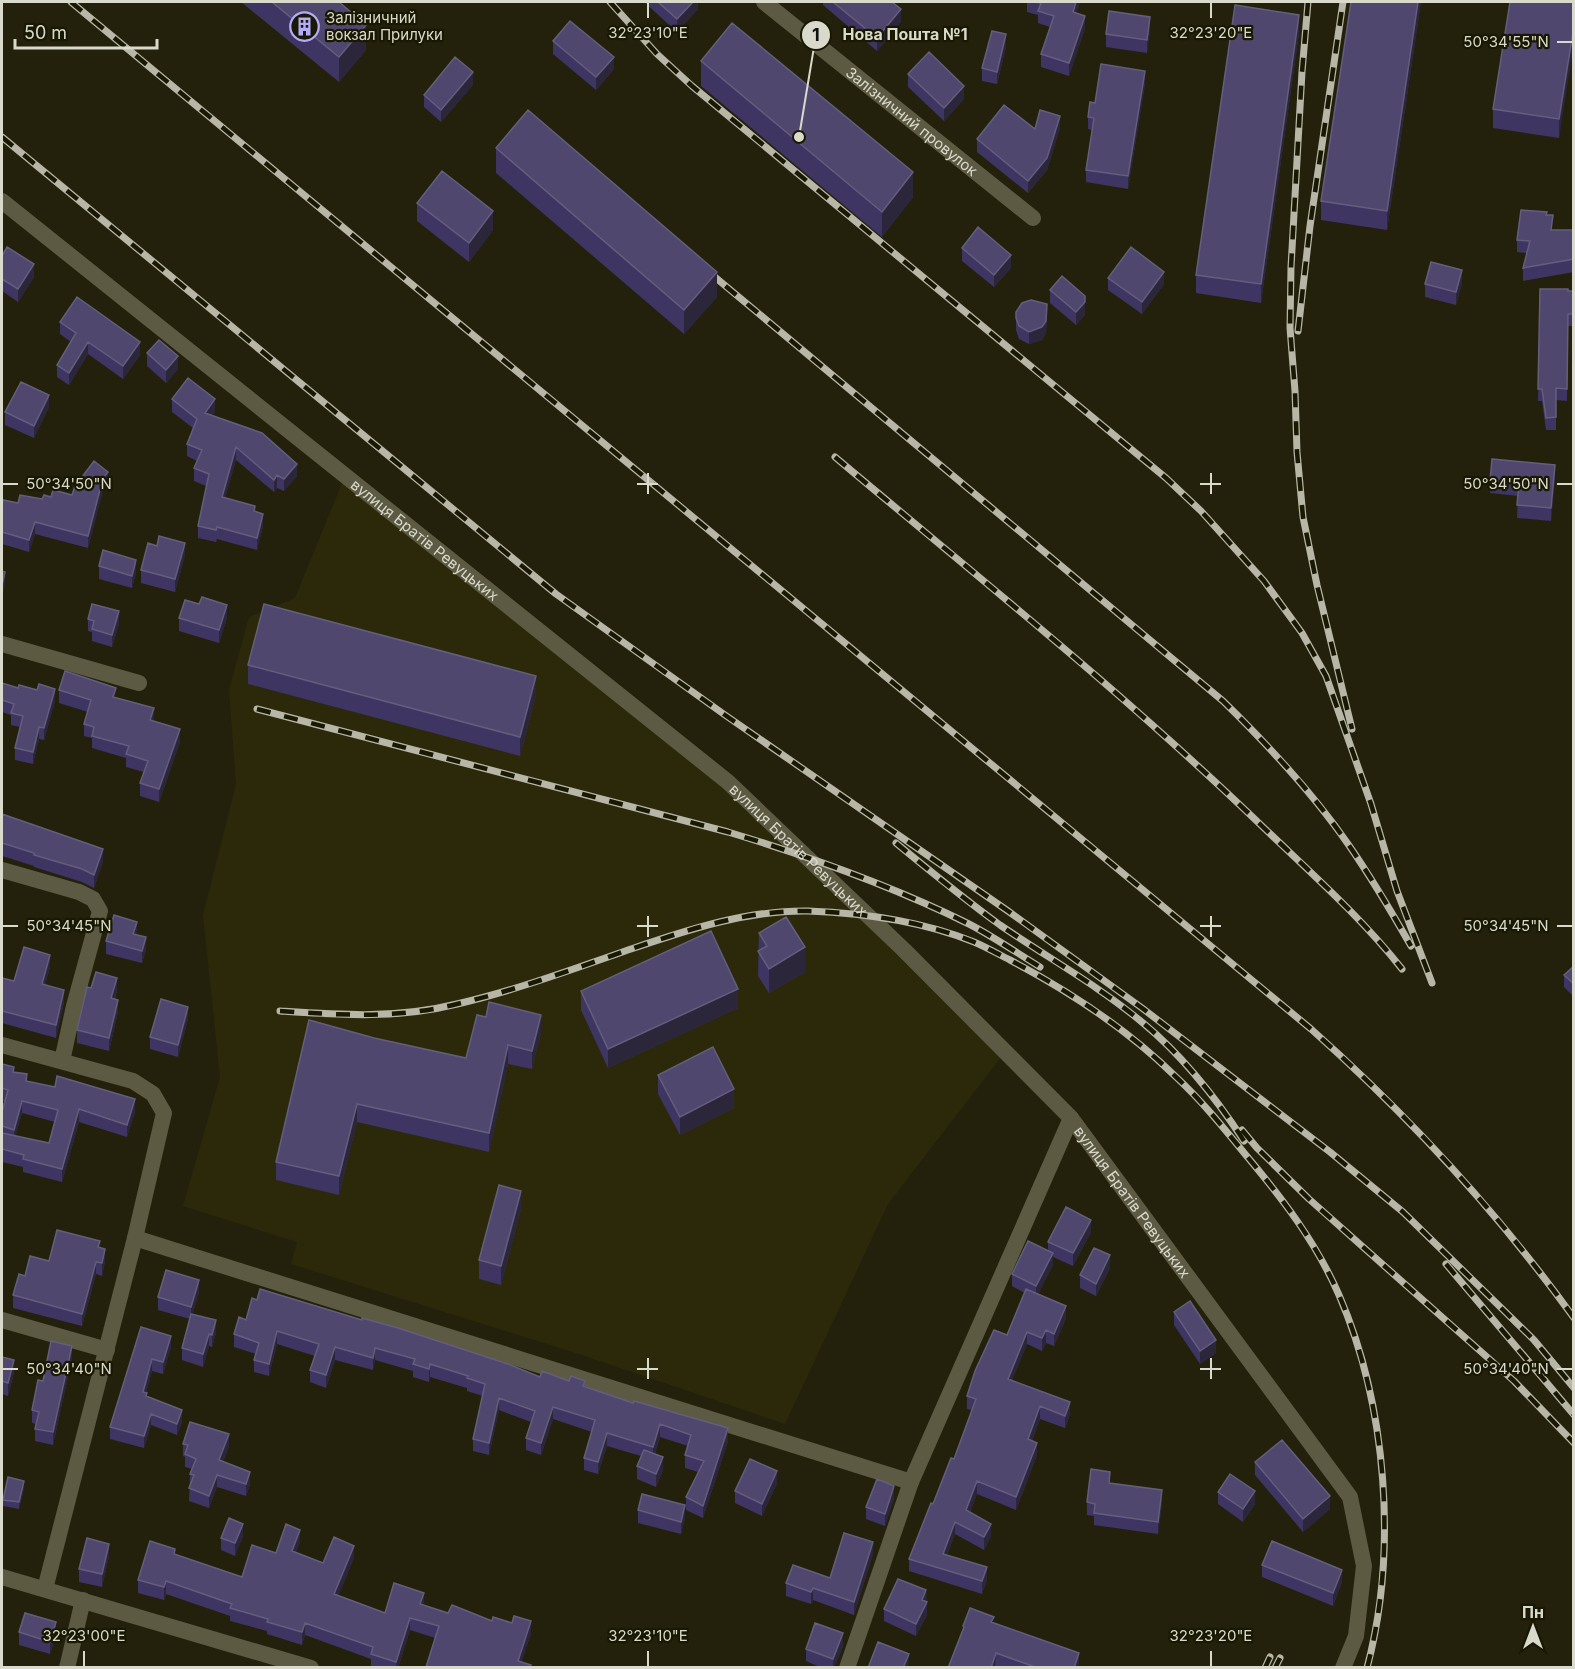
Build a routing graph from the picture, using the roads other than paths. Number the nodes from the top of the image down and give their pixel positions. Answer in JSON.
{"nodes":[{"id":1,"x":764,"y":2,"type":"edge"},
{"id":2,"x":2,"y":201,"type":"edge"},
{"id":3,"x":1033,"y":218,"type":"dead end"},
{"id":4,"x":2,"y":644,"type":"edge"},
{"id":5,"x":139,"y":683,"type":"dead end"},
{"id":6,"x":2,"y":870,"type":"edge"},
{"id":7,"x":2,"y":1045,"type":"edge"},
{"id":8,"x":62,"y":1061,"type":"junction"},
{"id":9,"x":1071,"y":1119,"type":"junction"},
{"id":10,"x":135,"y":1238,"type":"junction"},
{"id":11,"x":2,"y":1320,"type":"edge"},
{"id":12,"x":107,"y":1350,"type":"junction"},
{"id":13,"x":910,"y":1482,"type":"junction"},
{"id":14,"x":2,"y":1577,"type":"edge"},
{"id":15,"x":45,"y":1589,"type":"junction"},
{"id":16,"x":83,"y":1600,"type":"junction"},
{"id":17,"x":67,"y":1668,"type":"edge"},
{"id":18,"x":311,"y":1668,"type":"edge"},
{"id":19,"x":847,"y":1668,"type":"edge"},
{"id":20,"x":1343,"y":1668,"type":"edge"}],
"edges":[{"from":1,"to":3,"type":"street","name":"Залізничний провулок"},
{"from":2,"to":9,"type":"street","name":"вулиця Братів Ревуцьких"},
{"from":4,"to":5,"type":"street"},
{"from":6,"to":8,"type":"street"},
{"from":7,"to":8,"type":"street"},
{"from":8,"to":10,"type":"street"},
{"from":9,"to":13,"type":"street"},
{"from":9,"to":20,"type":"street","name":"вулиця Братів Ревуцьких"},
{"from":10,"to":12,"type":"street"},
{"from":10,"to":13,"type":"street"},
{"from":11,"to":12,"type":"street"},
{"from":12,"to":15,"type":"street"},
{"from":13,"to":19,"type":"street"},
{"from":14,"to":15,"type":"street"},
{"from":15,"to":16,"type":"street"},
{"from":16,"to":17,"type":"street"},
{"from":16,"to":18,"type":"street"}]}
